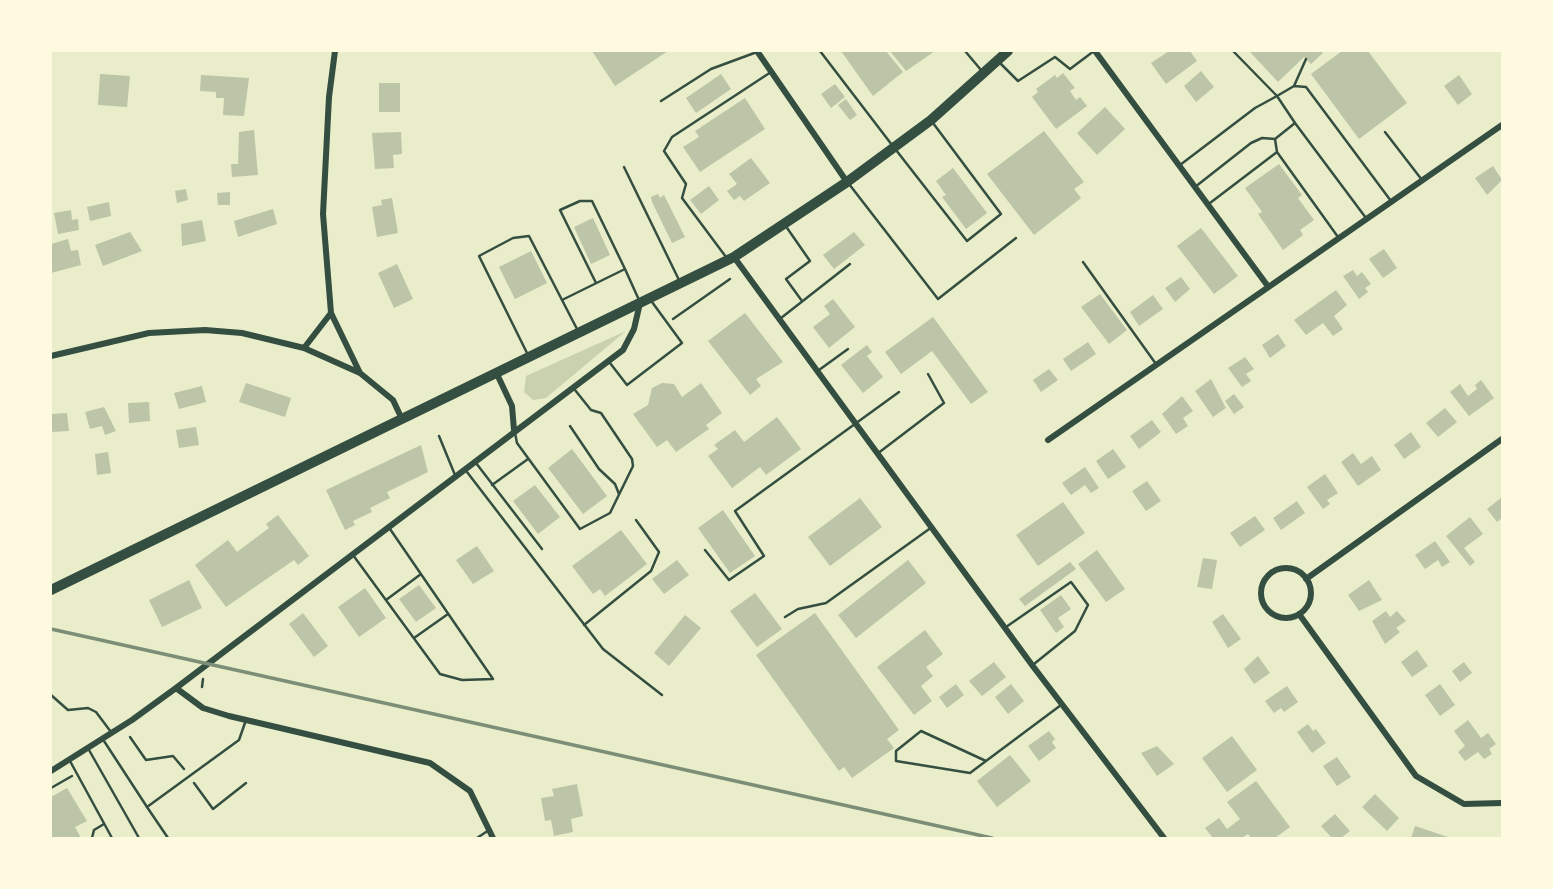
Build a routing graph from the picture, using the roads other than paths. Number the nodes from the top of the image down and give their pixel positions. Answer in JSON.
{"nodes":[{"id":1,"x":335,"y":51,"type":"edge"},
{"id":2,"x":759,"y":51,"type":"edge"},
{"id":3,"x":820,"y":51,"type":"edge"},
{"id":4,"x":965,"y":51,"type":"edge"},
{"id":5,"x":1008,"y":51,"type":"edge"},
{"id":6,"x":1094,"y":51,"type":"edge"},
{"id":7,"x":1233,"y":51,"type":"edge"},
{"id":8,"x":1306,"y":59,"type":"dead end"},
{"id":9,"x":998,"y":61,"type":"junction"},
{"id":10,"x":771,"y":71,"type":"junction"},
{"id":11,"x":985,"y":74,"type":"junction"},
{"id":12,"x":1294,"y":86,"type":"junction"},
{"id":13,"x":1277,"y":96,"type":"junction"},
{"id":14,"x":661,"y":101,"type":"dead end"},
{"id":15,"x":931,"y":120,"type":"junction"},
{"id":16,"x":1295,"y":123,"type":"junction"},
{"id":17,"x":1502,"y":125,"type":"edge"},
{"id":18,"x":1385,"y":132,"type":"dead end"},
{"id":19,"x":1275,"y":139,"type":"junction"},
{"id":20,"x":894,"y":148,"type":"junction"},
{"id":21,"x":1277,"y":152,"type":"junction"},
{"id":22,"x":1179,"y":166,"type":"junction"},
{"id":23,"x":624,"y":167,"type":"dead end"},
{"id":24,"x":1422,"y":180,"type":"junction"},
{"id":25,"x":847,"y":182,"type":"junction"},
{"id":26,"x":1195,"y":187,"type":"junction"},
{"id":27,"x":1391,"y":201,"type":"junction"},
{"id":28,"x":1208,"y":205,"type":"junction"},
{"id":29,"x":1366,"y":218,"type":"junction"},
{"id":30,"x":784,"y":224,"type":"junction"},
{"id":31,"x":1338,"y":237,"type":"junction"},
{"id":32,"x":1016,"y":238,"type":"dead end"},
{"id":33,"x":731,"y":259,"type":"junction"},
{"id":34,"x":1083,"y":262,"type":"dead end"},
{"id":35,"x":850,"y":264,"type":"dead end"},
{"id":36,"x":625,"y":269,"type":"junction"},
{"id":37,"x":596,"y":283,"type":"junction"},
{"id":38,"x":680,"y":283,"type":"junction"},
{"id":39,"x":1268,"y":285,"type":"junction"},
{"id":40,"x":562,"y":300,"type":"junction"},
{"id":41,"x":645,"y":300,"type":"junction"},
{"id":42,"x":802,"y":301,"type":"junction"},
{"id":43,"x":331,"y":313,"type":"junction"},
{"id":44,"x":779,"y":319,"type":"junction"},
{"id":45,"x":578,"y":332,"type":"junction"},
{"id":46,"x":304,"y":348,"type":"junction"},
{"id":47,"x":848,"y":349,"type":"dead end"},
{"id":48,"x":51,"y":356,"type":"edge"},
{"id":49,"x":528,"y":356,"type":"junction"},
{"id":50,"x":608,"y":360,"type":"junction"},
{"id":51,"x":1156,"y":364,"type":"junction"},
{"id":52,"x":496,"y":372,"type":"junction"},
{"id":53,"x":816,"y":372,"type":"junction"},
{"id":54,"x":360,"y":373,"type":"junction"},
{"id":55,"x":928,"y":374,"type":"dead end"},
{"id":56,"x":572,"y":386,"type":"junction"},
{"id":57,"x":899,"y":392,"type":"dead end"},
{"id":58,"x":401,"y":417,"type":"junction"},
{"id":59,"x":855,"y":425,"type":"junction"},
{"id":60,"x":570,"y":426,"type":"dead end"},
{"id":61,"x":514,"y":430,"type":"junction"},
{"id":62,"x":439,"y":436,"type":"dead end"},
{"id":63,"x":1502,"y":439,"type":"edge"},
{"id":64,"x":1048,"y":440,"type":"dead end"},
{"id":65,"x":877,"y":454,"type":"junction"},
{"id":66,"x":528,"y":459,"type":"junction"},
{"id":67,"x":474,"y":461,"type":"junction"},
{"id":68,"x":464,"y":469,"type":"junction"},
{"id":69,"x":456,"y":476,"type":"junction"},
{"id":70,"x":492,"y":485,"type":"junction"},
{"id":71,"x":619,"y":494,"type":"junction"},
{"id":72,"x":636,"y":520,"type":"dead end"},
{"id":73,"x":388,"y":526,"type":"junction"},
{"id":74,"x":932,"y":527,"type":"junction"},
{"id":75,"x":542,"y":550,"type":"dead end"},
{"id":76,"x":705,"y":550,"type":"dead end"},
{"id":77,"x":352,"y":554,"type":"junction"},
{"id":78,"x":421,"y":574,"type":"junction"},
{"id":79,"x":1307,"y":579,"type":"junction"},
{"id":80,"x":51,"y":590,"type":"edge"},
{"id":81,"x":386,"y":600,"type":"junction"},
{"id":82,"x":448,"y":614,"type":"junction"},
{"id":83,"x":1299,"y":614,"type":"junction"},
{"id":84,"x":785,"y":617,"type":"dead end"},
{"id":85,"x":584,"y":625,"type":"junction"},
{"id":86,"x":1006,"y":628,"type":"junction"},
{"id":87,"x":414,"y":638,"type":"junction"},
{"id":88,"x":1032,"y":665,"type":"junction"},
{"id":89,"x":176,"y":688,"type":"junction"},
{"id":90,"x":51,"y":695,"type":"edge"},
{"id":91,"x":662,"y":695,"type":"dead end"},
{"id":92,"x":1061,"y":705,"type":"junction"},
{"id":93,"x":246,"y":720,"type":"junction"},
{"id":94,"x":112,"y":733,"type":"junction"},
{"id":95,"x":102,"y":739,"type":"junction"},
{"id":96,"x":88,"y":748,"type":"junction"},
{"id":97,"x":70,"y":760,"type":"junction"},
{"id":98,"x":986,"y":761,"type":"junction"},
{"id":99,"x":51,"y":771,"type":"edge"},
{"id":100,"x":1502,"y":803,"type":"edge"},
{"id":101,"x":147,"y":807,"type":"junction"},
{"id":102,"x":104,"y":824,"type":"junction"},
{"id":103,"x":489,"y":830,"type":"junction"},
{"id":104,"x":92,"y":838,"type":"edge"},
{"id":105,"x":112,"y":838,"type":"edge"},
{"id":106,"x":139,"y":838,"type":"edge"},
{"id":107,"x":168,"y":838,"type":"edge"},
{"id":108,"x":477,"y":838,"type":"edge"},
{"id":109,"x":493,"y":838,"type":"edge"},
{"id":110,"x":1164,"y":838,"type":"edge"}],
"edges":[{"from":1,"to":43,"type":"street"},
{"from":2,"to":10,"type":"street"},
{"from":2,"to":14,"type":"lane"},
{"from":3,"to":20,"type":"lane"},
{"from":4,"to":11,"type":"lane"},
{"from":5,"to":9,"type":"main road"},
{"from":6,"to":9,"type":"lane"},
{"from":6,"to":22,"type":"street"},
{"from":7,"to":13,"type":"lane"},
{"from":8,"to":12,"type":"lane"},
{"from":9,"to":11,"type":"main road"},
{"from":10,"to":25,"type":"street"},
{"from":10,"to":33,"type":"lane"},
{"from":11,"to":15,"type":"main road"},
{"from":12,"to":13,"type":"lane"},
{"from":12,"to":27,"type":"lane"},
{"from":13,"to":16,"type":"lane"},
{"from":13,"to":22,"type":"lane"},
{"from":15,"to":20,"type":"main road"},
{"from":15,"to":20,"type":"lane"},
{"from":16,"to":19,"type":"lane"},
{"from":16,"to":29,"type":"lane"},
{"from":17,"to":24,"type":"street"},
{"from":18,"to":24,"type":"lane"},
{"from":19,"to":21,"type":"lane"},
{"from":19,"to":26,"type":"lane"},
{"from":20,"to":25,"type":"main road"},
{"from":21,"to":28,"type":"lane"},
{"from":21,"to":31,"type":"lane"},
{"from":22,"to":26,"type":"street"},
{"from":23,"to":38,"type":"lane"},
{"from":24,"to":27,"type":"street"},
{"from":25,"to":30,"type":"main road"},
{"from":25,"to":32,"type":"lane"},
{"from":26,"to":28,"type":"street"},
{"from":27,"to":29,"type":"street"},
{"from":28,"to":39,"type":"street"},
{"from":29,"to":31,"type":"street"},
{"from":30,"to":33,"type":"main road"},
{"from":30,"to":42,"type":"lane"},
{"from":31,"to":39,"type":"street"},
{"from":33,"to":38,"type":"main road"},
{"from":33,"to":44,"type":"street"},
{"from":34,"to":51,"type":"lane"},
{"from":35,"to":42,"type":"lane"},
{"from":36,"to":37,"type":"lane"},
{"from":36,"to":37,"type":"lane"},
{"from":36,"to":41,"type":"lane"},
{"from":37,"to":40,"type":"lane"},
{"from":38,"to":41,"type":"main road"},
{"from":39,"to":51,"type":"street"},
{"from":40,"to":45,"type":"lane"},
{"from":40,"to":49,"type":"lane"},
{"from":41,"to":45,"type":"main road"},
{"from":41,"to":50,"type":"street"},
{"from":41,"to":50,"type":"lane"},
{"from":42,"to":44,"type":"lane"},
{"from":43,"to":46,"type":"street"},
{"from":43,"to":54,"type":"street"},
{"from":44,"to":53,"type":"street"},
{"from":45,"to":49,"type":"main road"},
{"from":46,"to":48,"type":"street"},
{"from":46,"to":54,"type":"street"},
{"from":47,"to":53,"type":"lane"},
{"from":49,"to":52,"type":"main road"},
{"from":50,"to":56,"type":"street"},
{"from":51,"to":64,"type":"street"},
{"from":52,"to":58,"type":"main road"},
{"from":52,"to":61,"type":"street"},
{"from":53,"to":59,"type":"street"},
{"from":54,"to":58,"type":"street"},
{"from":55,"to":65,"type":"lane"},
{"from":56,"to":61,"type":"street"},
{"from":56,"to":71,"type":"lane"},
{"from":57,"to":59,"type":"lane"},
{"from":58,"to":80,"type":"main road"},
{"from":59,"to":65,"type":"street"},
{"from":59,"to":76,"type":"lane"},
{"from":60,"to":71,"type":"lane"},
{"from":61,"to":66,"type":"lane"},
{"from":61,"to":67,"type":"street"},
{"from":62,"to":69,"type":"lane"},
{"from":63,"to":79,"type":"street"},
{"from":65,"to":74,"type":"street"},
{"from":66,"to":70,"type":"lane"},
{"from":66,"to":71,"type":"lane"},
{"from":67,"to":68,"type":"street"},
{"from":67,"to":70,"type":"lane"},
{"from":68,"to":69,"type":"street"},
{"from":68,"to":85,"type":"lane"},
{"from":69,"to":73,"type":"street"},
{"from":70,"to":75,"type":"lane"},
{"from":72,"to":85,"type":"lane"},
{"from":73,"to":77,"type":"street"},
{"from":73,"to":78,"type":"lane"},
{"from":74,"to":84,"type":"lane"},
{"from":74,"to":86,"type":"street"},
{"from":77,"to":81,"type":"lane"},
{"from":77,"to":89,"type":"street"},
{"from":78,"to":81,"type":"lane"},
{"from":78,"to":82,"type":"lane"},
{"from":79,"to":83,"type":"street"},
{"from":79,"to":83,"type":"street"},
{"from":81,"to":87,"type":"lane"},
{"from":82,"to":87,"type":"lane"},
{"from":82,"to":87,"type":"lane"},
{"from":83,"to":100,"type":"street"},
{"from":85,"to":91,"type":"lane"},
{"from":86,"to":88,"type":"street"},
{"from":86,"to":88,"type":"lane"},
{"from":88,"to":92,"type":"street"},
{"from":89,"to":93,"type":"street"},
{"from":89,"to":94,"type":"street"},
{"from":90,"to":94,"type":"lane"},
{"from":92,"to":98,"type":"lane"},
{"from":92,"to":110,"type":"street"},
{"from":93,"to":101,"type":"lane"},
{"from":93,"to":103,"type":"street"},
{"from":94,"to":95,"type":"street"},
{"from":95,"to":96,"type":"street"},
{"from":95,"to":101,"type":"lane"},
{"from":96,"to":97,"type":"street"},
{"from":96,"to":106,"type":"lane"},
{"from":97,"to":99,"type":"street"},
{"from":97,"to":102,"type":"lane"},
{"from":98,"to":98,"type":"lane"},
{"from":101,"to":107,"type":"lane"},
{"from":102,"to":104,"type":"lane"},
{"from":102,"to":105,"type":"lane"},
{"from":103,"to":108,"type":"lane"},
{"from":103,"to":109,"type":"street"}]}
